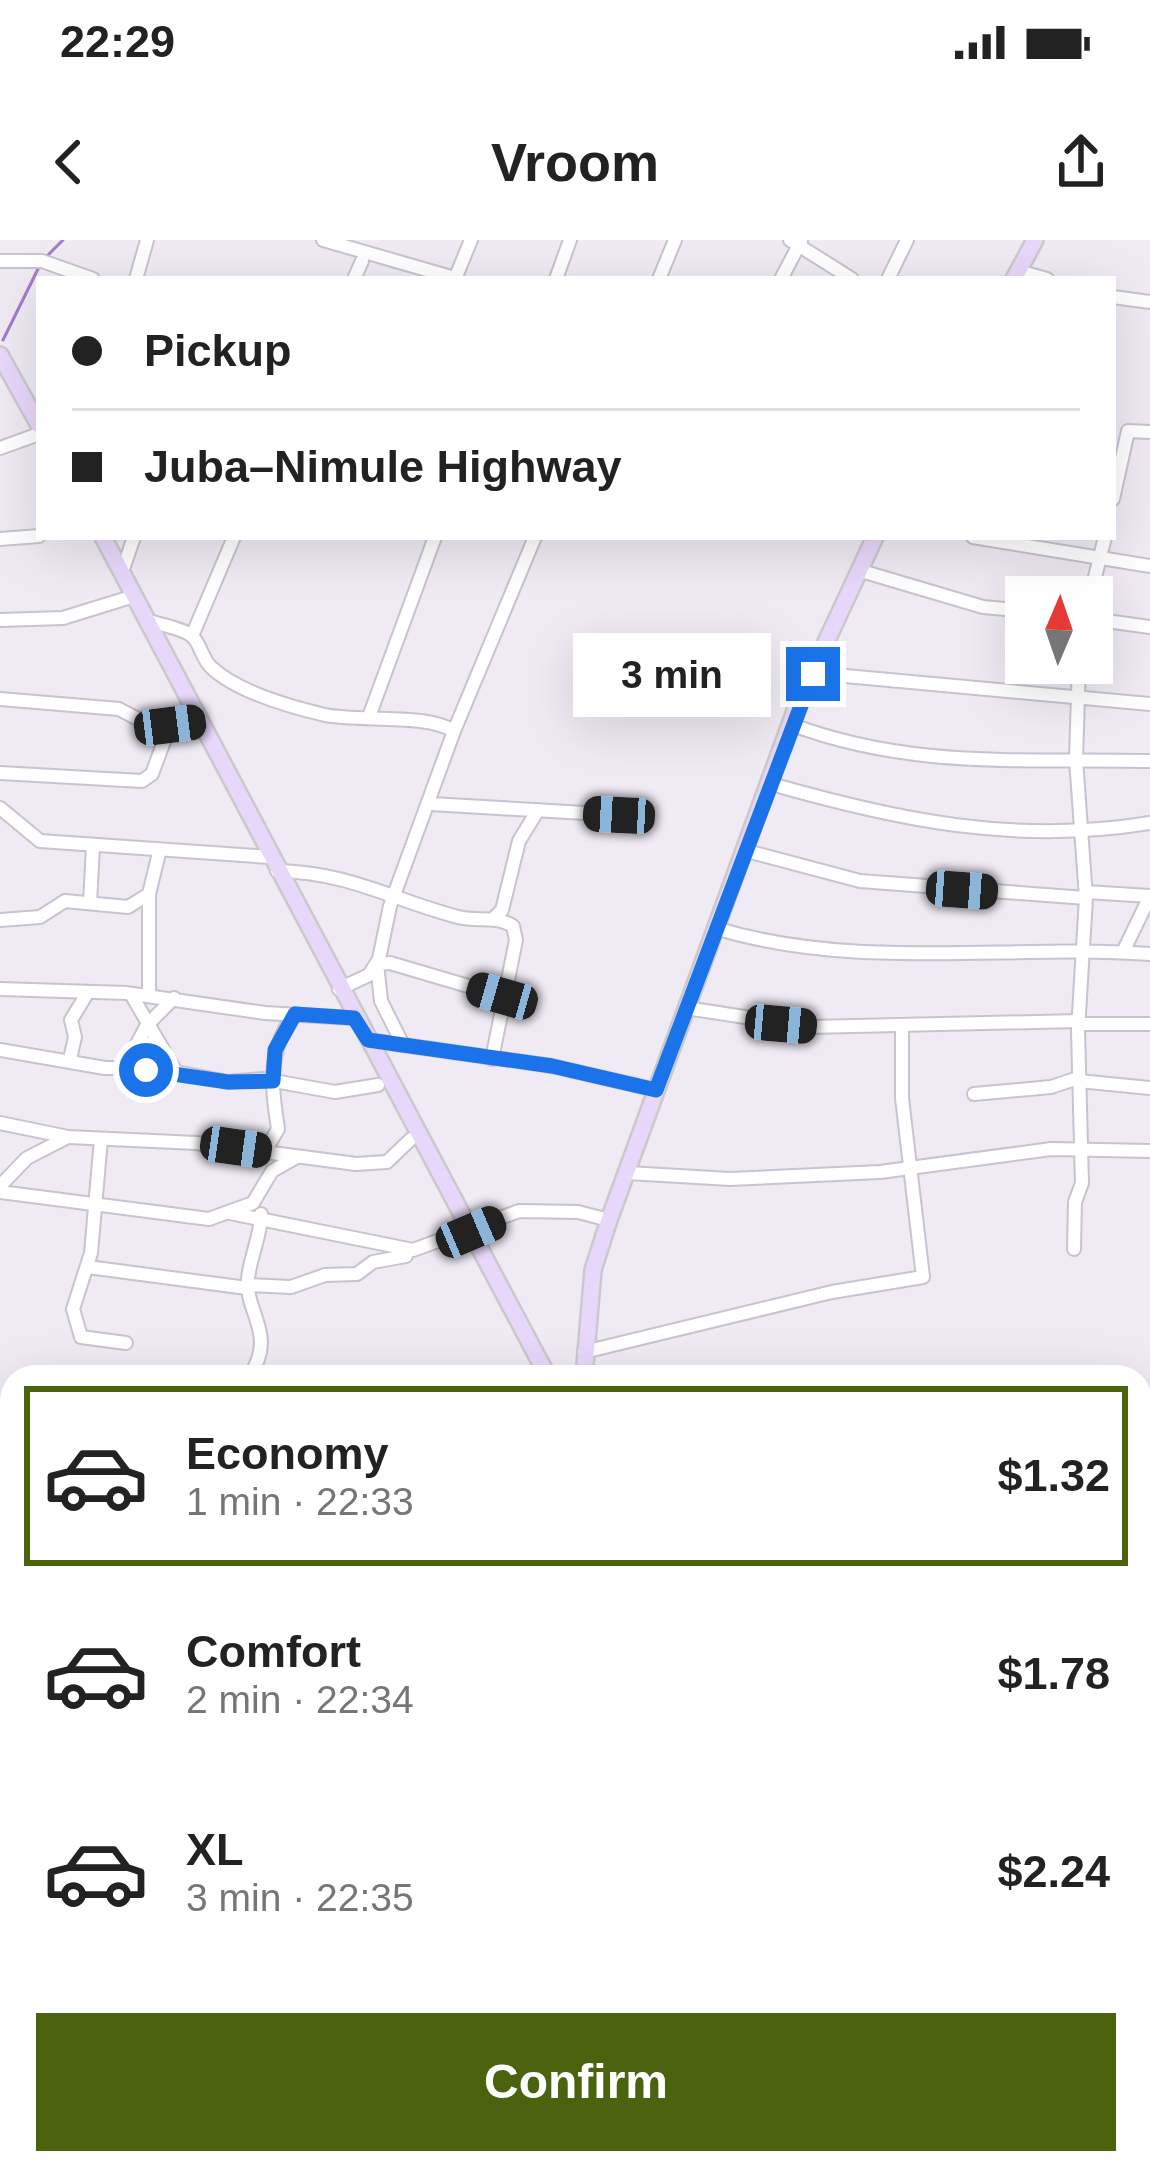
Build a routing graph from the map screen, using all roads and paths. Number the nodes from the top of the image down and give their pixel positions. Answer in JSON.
{"nodes":[{"id":1,"x":147,"y":240,"type":"edge"},
{"id":2,"x":323,"y":240,"type":"edge"},
{"id":3,"x":374,"y":240,"type":"edge"},
{"id":4,"x":471,"y":240,"type":"edge"},
{"id":5,"x":571,"y":240,"type":"edge"},
{"id":6,"x":675,"y":240,"type":"edge"},
{"id":7,"x":907,"y":240,"type":"edge"},
{"id":8,"x":1036,"y":240,"type":"edge"},
{"id":9,"x":797,"y":242,"type":"edge"},
{"id":10,"x":367,"y":259,"type":"junction"},
{"id":11,"x":0,"y":260,"type":"edge"},
{"id":12,"x":1016,"y":275,"type":"edge"},
{"id":13,"x":84,"y":276,"type":"edge"},
{"id":14,"x":137,"y":276,"type":"edge"},
{"id":15,"x":356,"y":276,"type":"edge"},
{"id":16,"x":443,"y":276,"type":"edge"},
{"id":17,"x":457,"y":276,"type":"edge"},
{"id":18,"x":557,"y":276,"type":"edge"},
{"id":19,"x":659,"y":276,"type":"edge"},
{"id":20,"x":782,"y":276,"type":"edge"},
{"id":21,"x":848,"y":276,"type":"edge"},
{"id":22,"x":889,"y":276,"type":"edge"},
{"id":23,"x":1116,"y":297,"type":"edge"},
{"id":24,"x":1150,"y":302,"type":"edge"},
{"id":25,"x":0,"y":355,"type":"edge"},
{"id":26,"x":36,"y":424,"type":"edge"},
{"id":27,"x":1120,"y":430,"type":"edge"},
{"id":28,"x":36,"y":431,"type":"edge"},
{"id":29,"x":1150,"y":432,"type":"edge"},
{"id":30,"x":0,"y":448,"type":"edge"},
{"id":31,"x":1116,"y":469,"type":"edge"},
{"id":32,"x":36,"y":536,"type":"edge"},
{"id":33,"x":0,"y":538,"type":"edge"},
{"id":34,"x":105,"y":540,"type":"edge"},
{"id":35,"x":133,"y":540,"type":"edge"},
{"id":36,"x":233,"y":540,"type":"edge"},
{"id":37,"x":434,"y":540,"type":"edge"},
{"id":38,"x":534,"y":540,"type":"edge"},
{"id":39,"x":873,"y":540,"type":"edge"},
{"id":40,"x":988,"y":540,"type":"edge"},
{"id":41,"x":1104,"y":540,"type":"edge"},
{"id":42,"x":1100,"y":562,"type":"junction"},
{"id":43,"x":1150,"y":566,"type":"edge"},
{"id":44,"x":858,"y":570,"type":"junction"},
{"id":45,"x":122,"y":572,"type":"junction"},
{"id":46,"x":1096,"y":576,"type":"edge"},
{"id":47,"x":134,"y":596,"type":"junction"},
{"id":48,"x":1005,"y":609,"type":"edge"},
{"id":49,"x":2,"y":619,"type":"edge"},
{"id":50,"x":147,"y":620,"type":"junction"},
{"id":51,"x":1113,"y":622,"type":"edge"},
{"id":52,"x":1150,"y":627,"type":"edge"},
{"id":53,"x":192,"y":636,"type":"junction"},
{"id":54,"x":813,"y":674,"type":"junction"},
{"id":55,"x":1077,"y":684,"type":"edge"},
{"id":56,"x":0,"y":699,"type":"edge"},
{"id":57,"x":1075,"y":700,"type":"junction"},
{"id":58,"x":1150,"y":704,"type":"edge"},
{"id":59,"x":370,"y":715,"type":"junction"},
{"id":60,"x":200,"y":722,"type":"junction"},
{"id":61,"x":790,"y":724,"type":"junction"},
{"id":62,"x":170,"y":725,"type":"junction"},
{"id":63,"x":454,"y":731,"type":"junction"},
{"id":64,"x":1076,"y":759,"type":"junction"},
{"id":65,"x":1150,"y":761,"type":"edge"},
{"id":66,"x":0,"y":773,"type":"edge"},
{"id":67,"x":768,"y":783,"type":"junction"},
{"id":68,"x":431,"y":804,"type":"junction"},
{"id":69,"x":0,"y":808,"type":"edge"},
{"id":70,"x":514,"y":808,"type":"junction"},
{"id":71,"x":538,"y":810,"type":"junction"},
{"id":72,"x":619,"y":815,"type":"dead end"},
{"id":73,"x":1150,"y":824,"type":"edge"},
{"id":74,"x":1081,"y":831,"type":"junction"},
{"id":75,"x":522,"y":834,"type":"junction"},
{"id":76,"x":93,"y":846,"type":"junction"},
{"id":77,"x":743,"y":850,"type":"junction"},
{"id":78,"x":159,"y":853,"type":"junction"},
{"id":79,"x":273,"y":864,"type":"junction"},
{"id":80,"x":397,"y":893,"type":"junction"},
{"id":81,"x":149,"y":894,"type":"junction"},
{"id":82,"x":1086,"y":895,"type":"junction"},
{"id":83,"x":506,"y":899,"type":"junction"},
{"id":84,"x":90,"y":903,"type":"junction"},
{"id":85,"x":494,"y":918,"type":"junction"},
{"id":86,"x":0,"y":920,"type":"edge"},
{"id":87,"x":513,"y":926,"type":"junction"},
{"id":88,"x":715,"y":928,"type":"junction"},
{"id":89,"x":1084,"y":952,"type":"junction"},
{"id":90,"x":1123,"y":952,"type":"junction"},
{"id":91,"x":1150,"y":954,"type":"edge"},
{"id":92,"x":377,"y":964,"type":"junction"},
{"id":93,"x":0,"y":989,"type":"edge"},
{"id":94,"x":339,"y":989,"type":"junction"},
{"id":95,"x":88,"y":992,"type":"junction"},
{"id":96,"x":130,"y":993,"type":"junction"},
{"id":97,"x":148,"y":995,"type":"junction"},
{"id":98,"x":502,"y":996,"type":"junction"},
{"id":99,"x":174,"y":998,"type":"junction"},
{"id":100,"x":686,"y":1009,"type":"junction"},
{"id":101,"x":295,"y":1014,"type":"junction"},
{"id":102,"x":354,"y":1018,"type":"junction"},
{"id":103,"x":150,"y":1022,"type":"junction"},
{"id":104,"x":1079,"y":1022,"type":"junction"},
{"id":105,"x":902,"y":1024,"type":"junction"},
{"id":106,"x":1150,"y":1024,"type":"edge"},
{"id":107,"x":368,"y":1040,"type":"junction"},
{"id":108,"x":404,"y":1045,"type":"junction"},
{"id":109,"x":0,"y":1051,"type":"edge"},
{"id":110,"x":70,"y":1059,"type":"junction"},
{"id":111,"x":491,"y":1059,"type":"junction"},
{"id":112,"x":124,"y":1066,"type":"junction"},
{"id":113,"x":176,"y":1072,"type":"junction"},
{"id":114,"x":1078,"y":1079,"type":"junction"},
{"id":115,"x":273,"y":1081,"type":"junction"},
{"id":116,"x":378,"y":1085,"type":"dead end"},
{"id":117,"x":1150,"y":1088,"type":"edge"},
{"id":118,"x":656,"y":1090,"type":"junction"},
{"id":119,"x":974,"y":1094,"type":"dead end"},
{"id":120,"x":0,"y":1123,"type":"edge"},
{"id":121,"x":68,"y":1137,"type":"junction"},
{"id":122,"x":101,"y":1139,"type":"junction"},
{"id":123,"x":411,"y":1139,"type":"dead end"},
{"id":124,"x":1082,"y":1149,"type":"junction"},
{"id":125,"x":1150,"y":1150,"type":"edge"},
{"id":126,"x":265,"y":1151,"type":"junction"},
{"id":127,"x":298,"y":1157,"type":"junction"},
{"id":128,"x":910,"y":1167,"type":"junction"},
{"id":129,"x":628,"y":1173,"type":"junction"},
{"id":130,"x":0,"y":1189,"type":"edge"},
{"id":131,"x":260,"y":1195,"type":"junction"},
{"id":132,"x":95,"y":1207,"type":"junction"},
{"id":133,"x":230,"y":1213,"type":"junction"},
{"id":134,"x":261,"y":1220,"type":"junction"},
{"id":135,"x":609,"y":1220,"type":"junction"},
{"id":136,"x":471,"y":1232,"type":"junction"},
{"id":137,"x":1074,"y":1249,"type":"dead end"},
{"id":138,"x":406,"y":1256,"type":"dead end"},
{"id":139,"x":88,"y":1267,"type":"junction"},
{"id":140,"x":248,"y":1286,"type":"junction"},
{"id":141,"x":126,"y":1343,"type":"dead end"},
{"id":142,"x":584,"y":1352,"type":"junction"},
{"id":143,"x":256,"y":1365,"type":"edge"},
{"id":144,"x":542,"y":1365,"type":"edge"},
{"id":145,"x":584,"y":1365,"type":"edge"}],
"edges":[{"from":1,"to":14,"type":"street"},
{"from":2,"to":10,"type":"street"},
{"from":3,"to":10,"type":"street"},
{"from":4,"to":17,"type":"street"},
{"from":5,"to":18,"type":"street"},
{"from":6,"to":19,"type":"street"},
{"from":7,"to":22,"type":"street"},
{"from":8,"to":12,"type":"main road"},
{"from":9,"to":20,"type":"street"},
{"from":9,"to":21,"type":"street"},
{"from":10,"to":15,"type":"street"},
{"from":10,"to":16,"type":"street"},
{"from":11,"to":13,"type":"street"},
{"from":23,"to":24,"type":"street"},
{"from":25,"to":26,"type":"main road"},
{"from":27,"to":29,"type":"street"},
{"from":27,"to":31,"type":"street"},
{"from":28,"to":30,"type":"street"},
{"from":32,"to":33,"type":"street"},
{"from":34,"to":45,"type":"main road"},
{"from":35,"to":45,"type":"street"},
{"from":36,"to":53,"type":"street"},
{"from":37,"to":59,"type":"street"},
{"from":38,"to":63,"type":"street"},
{"from":39,"to":44,"type":"main road"},
{"from":40,"to":42,"type":"street"},
{"from":41,"to":42,"type":"street"},
{"from":42,"to":43,"type":"street"},
{"from":42,"to":46,"type":"street"},
{"from":44,"to":48,"type":"street"},
{"from":44,"to":54,"type":"main road"},
{"from":45,"to":47,"type":"main road"},
{"from":47,"to":49,"type":"street"},
{"from":47,"to":50,"type":"main road"},
{"from":50,"to":53,"type":"street"},
{"from":50,"to":60,"type":"main road"},
{"from":51,"to":52,"type":"street"},
{"from":53,"to":59,"type":"street"},
{"from":54,"to":57,"type":"street"},
{"from":54,"to":61,"type":"main road"},
{"from":55,"to":57,"type":"street"},
{"from":56,"to":62,"type":"street"},
{"from":57,"to":58,"type":"street"},
{"from":57,"to":64,"type":"street"},
{"from":59,"to":63,"type":"street"},
{"from":60,"to":62,"type":"street"},
{"from":60,"to":79,"type":"main road"},
{"from":61,"to":64,"type":"street"},
{"from":61,"to":67,"type":"main road"},
{"from":62,"to":66,"type":"street"},
{"from":63,"to":68,"type":"street"},
{"from":64,"to":65,"type":"street"},
{"from":64,"to":74,"type":"street"},
{"from":67,"to":74,"type":"street"},
{"from":67,"to":77,"type":"main road"},
{"from":68,"to":70,"type":"street"},
{"from":68,"to":80,"type":"street"},
{"from":69,"to":76,"type":"street"},
{"from":70,"to":71,"type":"street"},
{"from":70,"to":75,"type":"street"},
{"from":71,"to":72,"type":"street"},
{"from":71,"to":75,"type":"street"},
{"from":73,"to":74,"type":"street"},
{"from":74,"to":82,"type":"street"},
{"from":75,"to":83,"type":"street"},
{"from":76,"to":78,"type":"street"},
{"from":76,"to":84,"type":"street"},
{"from":77,"to":82,"type":"street"},
{"from":77,"to":88,"type":"main road"},
{"from":78,"to":79,"type":"street"},
{"from":78,"to":81,"type":"street"},
{"from":79,"to":80,"type":"street"},
{"from":79,"to":94,"type":"main road"},
{"from":80,"to":85,"type":"street"},
{"from":80,"to":92,"type":"street"},
{"from":81,"to":84,"type":"street"},
{"from":81,"to":97,"type":"street"},
{"from":82,"to":89,"type":"street"},
{"from":82,"to":90,"type":"street"},
{"from":83,"to":85,"type":"street"},
{"from":83,"to":87,"type":"street"},
{"from":84,"to":86,"type":"street"},
{"from":85,"to":87,"type":"street"},
{"from":87,"to":98,"type":"street"},
{"from":88,"to":89,"type":"street"},
{"from":88,"to":100,"type":"main road"},
{"from":89,"to":90,"type":"street"},
{"from":89,"to":104,"type":"street"},
{"from":90,"to":91,"type":"street"},
{"from":92,"to":94,"type":"street"},
{"from":92,"to":98,"type":"street"},
{"from":92,"to":108,"type":"street"},
{"from":93,"to":95,"type":"street"},
{"from":94,"to":102,"type":"main road"},
{"from":95,"to":96,"type":"street"},
{"from":95,"to":110,"type":"street"},
{"from":96,"to":97,"type":"street"},
{"from":96,"to":103,"type":"street"},
{"from":97,"to":99,"type":"street"},
{"from":98,"to":111,"type":"street"},
{"from":99,"to":101,"type":"street"},
{"from":99,"to":103,"type":"street"},
{"from":100,"to":105,"type":"street"},
{"from":100,"to":118,"type":"main road"},
{"from":101,"to":102,"type":"street"},
{"from":101,"to":115,"type":"street"},
{"from":102,"to":107,"type":"main road"},
{"from":103,"to":112,"type":"street"},
{"from":103,"to":113,"type":"street"},
{"from":104,"to":105,"type":"street"},
{"from":104,"to":106,"type":"street"},
{"from":104,"to":114,"type":"street"},
{"from":105,"to":128,"type":"street"},
{"from":107,"to":108,"type":"street"},
{"from":107,"to":136,"type":"main road"},
{"from":108,"to":111,"type":"street"},
{"from":109,"to":110,"type":"street"},
{"from":110,"to":112,"type":"street"},
{"from":111,"to":118,"type":"street"},
{"from":112,"to":113,"type":"street"},
{"from":113,"to":115,"type":"street"},
{"from":114,"to":117,"type":"street"},
{"from":114,"to":119,"type":"street"},
{"from":114,"to":124,"type":"street"},
{"from":115,"to":116,"type":"street"},
{"from":115,"to":126,"type":"street"},
{"from":118,"to":129,"type":"main road"},
{"from":120,"to":121,"type":"street"},
{"from":121,"to":122,"type":"street"},
{"from":121,"to":130,"type":"street"},
{"from":122,"to":126,"type":"street"},
{"from":122,"to":132,"type":"street"},
{"from":123,"to":127,"type":"street"},
{"from":124,"to":125,"type":"street"},
{"from":124,"to":128,"type":"street"},
{"from":124,"to":137,"type":"street"},
{"from":126,"to":127,"type":"street"},
{"from":127,"to":131,"type":"street"},
{"from":128,"to":129,"type":"street"},
{"from":128,"to":142,"type":"street"},
{"from":129,"to":135,"type":"main road"},
{"from":130,"to":132,"type":"street"},
{"from":131,"to":133,"type":"street"},
{"from":131,"to":134,"type":"street"},
{"from":132,"to":133,"type":"street"},
{"from":132,"to":139,"type":"street"},
{"from":133,"to":134,"type":"street"},
{"from":134,"to":136,"type":"street"},
{"from":134,"to":140,"type":"street"},
{"from":135,"to":136,"type":"street"},
{"from":135,"to":142,"type":"main road"},
{"from":136,"to":144,"type":"main road"},
{"from":138,"to":140,"type":"street"},
{"from":139,"to":140,"type":"street"},
{"from":139,"to":141,"type":"street"},
{"from":140,"to":143,"type":"street"},
{"from":142,"to":145,"type":"main road"}]}
